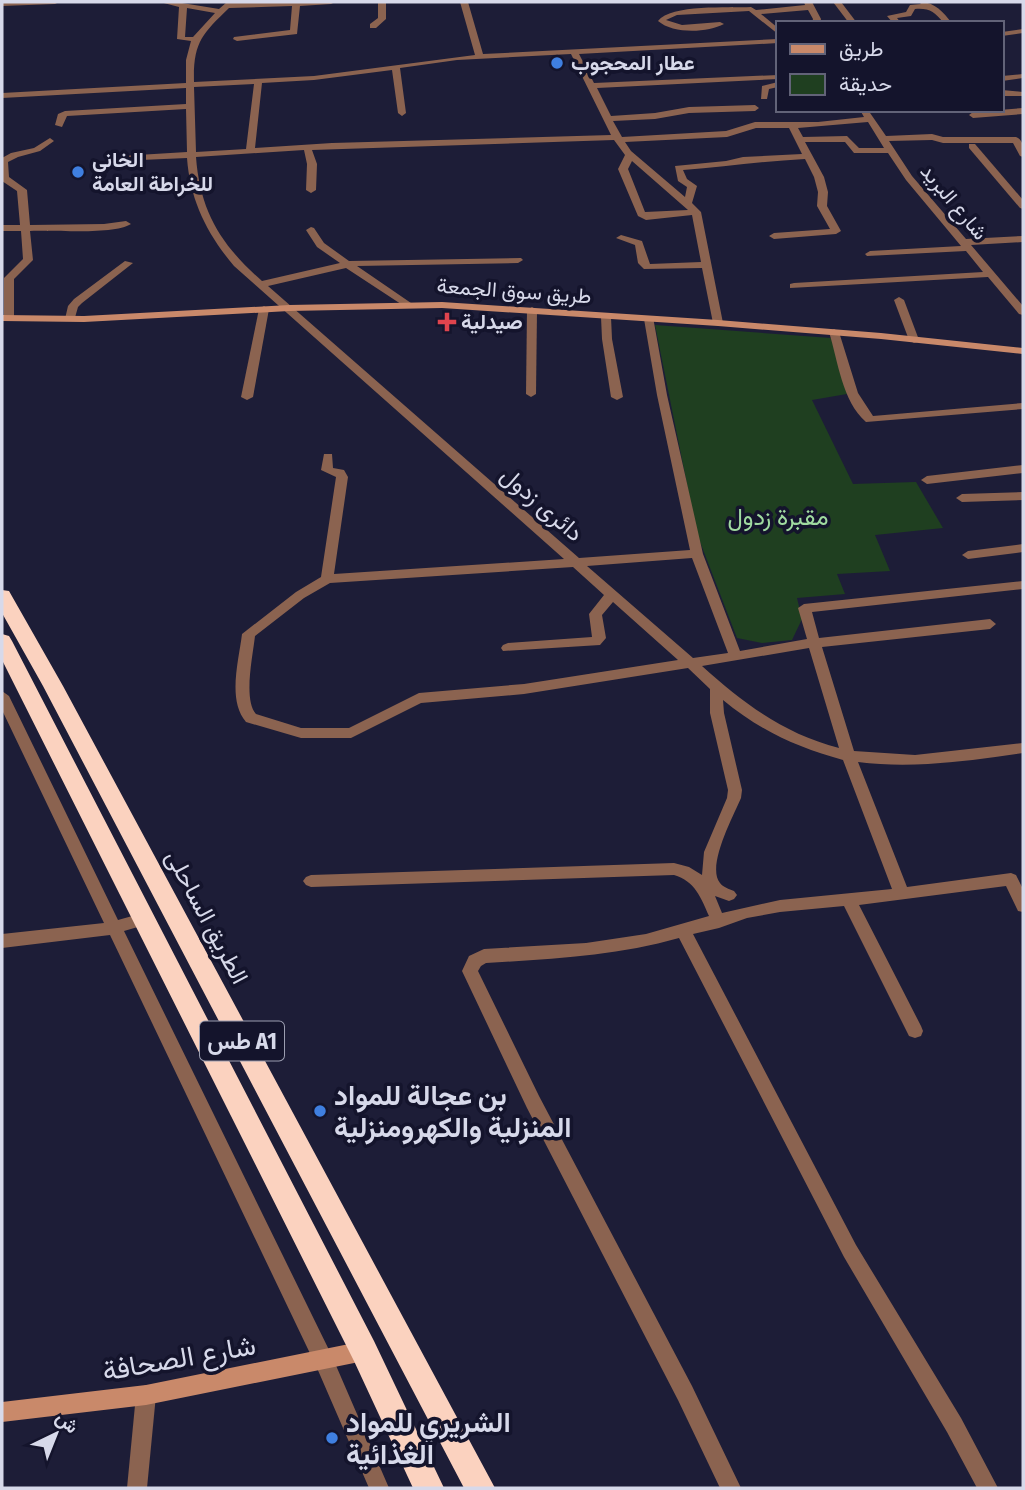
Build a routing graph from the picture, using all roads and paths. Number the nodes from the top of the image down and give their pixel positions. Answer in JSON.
{"nodes":[{"id":1,"x":55,"y":2,"type":"edge"},
{"id":2,"x":164,"y":2,"type":"edge"},
{"id":3,"x":331,"y":2,"type":"edge"},
{"id":4,"x":382,"y":2,"type":"edge"},
{"id":5,"x":464,"y":2,"type":"edge"},
{"id":6,"x":742,"y":2,"type":"edge"},
{"id":7,"x":837,"y":2,"type":"edge"},
{"id":8,"x":177,"y":3,"type":"edge"},
{"id":9,"x":296,"y":3,"type":"edge"},
{"id":10,"x":2,"y":4,"type":"edge"},
{"id":11,"x":925,"y":4,"type":"edge"},
{"id":12,"x":809,"y":5,"type":"edge"},
{"id":13,"x":227,"y":7,"type":"edge"},
{"id":14,"x":753,"y":11,"type":"junction"},
{"id":15,"x":816,"y":21,"type":"edge"},
{"id":16,"x":851,"y":21,"type":"edge"},
{"id":17,"x":895,"y":21,"type":"edge"},
{"id":18,"x":946,"y":21,"type":"edge"},
{"id":19,"x":720,"y":24,"type":"dead end"},
{"id":20,"x":373,"y":26,"type":"dead end"},
{"id":21,"x":776,"y":30,"type":"edge"},
{"id":22,"x":1023,"y":30,"type":"edge"},
{"id":23,"x":1004,"y":34,"type":"edge"},
{"id":24,"x":237,"y":39,"type":"dead end"},
{"id":25,"x":195,"y":40,"type":"junction"},
{"id":26,"x":776,"y":41,"type":"edge"},
{"id":27,"x":574,"y":52,"type":"junction"},
{"id":28,"x":480,"y":58,"type":"junction"},
{"id":29,"x":396,"y":68,"type":"junction"},
{"id":30,"x":1023,"y":76,"type":"edge"},
{"id":31,"x":776,"y":77,"type":"edge"},
{"id":32,"x":1004,"y":79,"type":"edge"},
{"id":33,"x":258,"y":82,"type":"junction"},
{"id":34,"x":776,"y":85,"type":"edge"},
{"id":35,"x":190,"y":86,"type":"junction"},
{"id":36,"x":591,"y":86,"type":"junction"},
{"id":37,"x":1004,"y":93,"type":"edge"},
{"id":38,"x":1023,"y":94,"type":"edge"},
{"id":39,"x":2,"y":96,"type":"edge"},
{"id":40,"x":764,"y":97,"type":"dead end"},
{"id":41,"x":190,"y":106,"type":"junction"},
{"id":42,"x":755,"y":108,"type":"dead end"},
{"id":43,"x":1023,"y":111,"type":"edge"},
{"id":44,"x":402,"y":113,"type":"dead end"},
{"id":45,"x":867,"y":115,"type":"edge"},
{"id":46,"x":607,"y":119,"type":"junction"},
{"id":47,"x":979,"y":124,"type":"edge"},
{"id":48,"x":59,"y":125,"type":"dead end"},
{"id":49,"x":793,"y":127,"type":"junction"},
{"id":50,"x":618,"y":139,"type":"junction"},
{"id":51,"x":883,"y":139,"type":"junction"},
{"id":52,"x":798,"y":140,"type":"junction"},
{"id":53,"x":1019,"y":140,"type":"edge"},
{"id":54,"x":50,"y":141,"type":"dead end"},
{"id":55,"x":972,"y":146,"type":"dead end"},
{"id":56,"x":307,"y":147,"type":"junction"},
{"id":57,"x":890,"y":150,"type":"junction"},
{"id":58,"x":250,"y":151,"type":"junction"},
{"id":59,"x":1023,"y":154,"type":"edge"},
{"id":60,"x":191,"y":155,"type":"junction"},
{"id":61,"x":630,"y":155,"type":"junction"},
{"id":62,"x":810,"y":156,"type":"junction"},
{"id":63,"x":121,"y":159,"type":"dead end"},
{"id":64,"x":311,"y":190,"type":"dead end"},
{"id":65,"x":688,"y":202,"type":"junction"},
{"id":66,"x":1023,"y":206,"type":"edge"},
{"id":67,"x":696,"y":212,"type":"junction"},
{"id":68,"x":126,"y":224,"type":"dead end"},
{"id":69,"x":26,"y":226,"type":"junction"},
{"id":70,"x":2,"y":228,"type":"edge"},
{"id":71,"x":311,"y":230,"type":"dead end"},
{"id":72,"x":774,"y":236,"type":"dead end"},
{"id":73,"x":621,"y":238,"type":"dead end"},
{"id":74,"x":1023,"y":239,"type":"edge"},
{"id":75,"x":966,"y":245,"type":"junction"},
{"id":76,"x":870,"y":254,"type":"dead end"},
{"id":77,"x":518,"y":260,"type":"dead end"},
{"id":78,"x":128,"y":263,"type":"dead end"},
{"id":79,"x":347,"y":264,"type":"junction"},
{"id":80,"x":707,"y":265,"type":"junction"},
{"id":81,"x":992,"y":274,"type":"junction"},
{"id":82,"x":262,"y":284,"type":"junction"},
{"id":83,"x":794,"y":286,"type":"dead end"},
{"id":84,"x":899,"y":300,"type":"dead end"},
{"id":85,"x":407,"y":304,"type":"junction"},
{"id":86,"x":289,"y":308,"type":"junction"},
{"id":87,"x":264,"y":309,"type":"junction"},
{"id":88,"x":532,"y":310,"type":"junction"},
{"id":89,"x":1023,"y":312,"type":"edge"},
{"id":90,"x":607,"y":317,"type":"junction"},
{"id":91,"x":5,"y":318,"type":"edge"},
{"id":92,"x":70,"y":319,"type":"junction"},
{"id":93,"x":649,"y":319,"type":"junction"},
{"id":94,"x":718,"y":323,"type":"junction"},
{"id":95,"x":834,"y":332,"type":"junction"},
{"id":96,"x":914,"y":341,"type":"junction"},
{"id":97,"x":1023,"y":351,"type":"edge"},
{"id":98,"x":531,"y":394,"type":"dead end"},
{"id":99,"x":247,"y":397,"type":"dead end"},
{"id":100,"x":617,"y":397,"type":"dead end"},
{"id":101,"x":1023,"y":407,"type":"edge"},
{"id":102,"x":328,"y":457,"type":"dead end"},
{"id":103,"x":1023,"y":469,"type":"edge"},
{"id":104,"x":927,"y":480,"type":"dead end"},
{"id":105,"x":1023,"y":496,"type":"edge"},
{"id":106,"x":962,"y":498,"type":"dead end"},
{"id":107,"x":1023,"y":548,"type":"edge"},
{"id":108,"x":697,"y":554,"type":"junction"},
{"id":109,"x":968,"y":555,"type":"dead end"},
{"id":110,"x":576,"y":562,"type":"junction"},
{"id":111,"x":327,"y":579,"type":"junction"},
{"id":112,"x":1023,"y":585,"type":"edge"},
{"id":113,"x":612,"y":594,"type":"junction"},
{"id":114,"x":2,"y":596,"type":"edge"},
{"id":115,"x":990,"y":624,"type":"dead end"},
{"id":116,"x":2,"y":641,"type":"edge"},
{"id":117,"x":815,"y":643,"type":"junction"},
{"id":118,"x":508,"y":648,"type":"dead end"},
{"id":119,"x":736,"y":656,"type":"junction"},
{"id":120,"x":689,"y":662,"type":"junction"},
{"id":121,"x":717,"y":686,"type":"junction"},
{"id":122,"x":2,"y":696,"type":"edge"},
{"id":123,"x":6,"y":716,"type":"edge"},
{"id":124,"x":1023,"y":748,"type":"edge"},
{"id":125,"x":848,"y":755,"type":"junction"},
{"id":126,"x":1017,"y":878,"type":"edge"},
{"id":127,"x":311,"y":881,"type":"dead end"},
{"id":128,"x":902,"y":894,"type":"junction"},
{"id":129,"x":729,"y":895,"type":"dead end"},
{"id":130,"x":849,"y":900,"type":"junction"},
{"id":131,"x":1023,"y":906,"type":"edge"},
{"id":132,"x":143,"y":919,"type":"junction"},
{"id":133,"x":719,"y":922,"type":"junction"},
{"id":134,"x":113,"y":928,"type":"junction"},
{"id":135,"x":684,"y":932,"type":"junction"},
{"id":136,"x":2,"y":941,"type":"edge"},
{"id":137,"x":915,"y":1031,"type":"dead end"},
{"id":138,"x":364,"y":1351,"type":"junction"},
{"id":139,"x":324,"y":1361,"type":"junction"},
{"id":140,"x":146,"y":1395,"type":"junction"},
{"id":141,"x":2,"y":1412,"type":"edge"},
{"id":142,"x":137,"y":1488,"type":"edge"},
{"id":143,"x":379,"y":1488,"type":"edge"},
{"id":144,"x":429,"y":1488,"type":"edge"},
{"id":145,"x":480,"y":1488,"type":"edge"},
{"id":146,"x":730,"y":1488,"type":"edge"},
{"id":147,"x":988,"y":1488,"type":"edge"}],
"edges":[{"from":1,"to":10,"type":"street"},
{"from":2,"to":8,"type":"street"},
{"from":3,"to":9,"type":"street"},
{"from":4,"to":20,"type":"street"},
{"from":5,"to":28,"type":"street"},
{"from":6,"to":14,"type":"street"},
{"from":7,"to":16,"type":"street"},
{"from":8,"to":13,"type":"street"},
{"from":8,"to":25,"type":"street"},
{"from":9,"to":13,"type":"street"},
{"from":9,"to":24,"type":"street"},
{"from":11,"to":17,"type":"street"},
{"from":11,"to":18,"type":"street"},
{"from":12,"to":14,"type":"street"},
{"from":12,"to":15,"type":"street"},
{"from":13,"to":25,"type":"street"},
{"from":14,"to":19,"type":"street"},
{"from":14,"to":21,"type":"street"},
{"from":22,"to":23,"type":"street"},
{"from":25,"to":35,"type":"street","name":"دائرى زدول"},
{"from":26,"to":27,"type":"street"},
{"from":27,"to":28,"type":"street"},
{"from":27,"to":36,"type":"street"},
{"from":28,"to":29,"type":"street"},
{"from":29,"to":33,"type":"street"},
{"from":29,"to":44,"type":"street"},
{"from":30,"to":32,"type":"street"},
{"from":31,"to":36,"type":"street"},
{"from":33,"to":35,"type":"street"},
{"from":33,"to":58,"type":"street"},
{"from":34,"to":40,"type":"street"},
{"from":35,"to":39,"type":"street"},
{"from":35,"to":41,"type":"street","name":"دائرى زدول"},
{"from":36,"to":46,"type":"street"},
{"from":37,"to":38,"type":"street"},
{"from":41,"to":48,"type":"street"},
{"from":41,"to":60,"type":"street","name":"دائرى زدول"},
{"from":42,"to":46,"type":"street"},
{"from":43,"to":47,"type":"street"},
{"from":45,"to":49,"type":"street"},
{"from":45,"to":51,"type":"street","name":"شارع البريد"},
{"from":46,"to":50,"type":"street"},
{"from":47,"to":51,"type":"street"},
{"from":47,"to":53,"type":"street"},
{"from":49,"to":50,"type":"street"},
{"from":49,"to":52,"type":"street"},
{"from":50,"to":56,"type":"street"},
{"from":50,"to":61,"type":"street"},
{"from":51,"to":57,"type":"street","name":"شارع البريد"},
{"from":52,"to":57,"type":"street"},
{"from":52,"to":62,"type":"street"},
{"from":53,"to":59,"type":"street"},
{"from":54,"to":69,"type":"street"},
{"from":55,"to":66,"type":"street"},
{"from":56,"to":58,"type":"street"},
{"from":56,"to":64,"type":"street"},
{"from":57,"to":75,"type":"street","name":"شارع البريد"},
{"from":58,"to":60,"type":"street"},
{"from":60,"to":63,"type":"street"},
{"from":60,"to":82,"type":"street","name":"دائرى زدول"},
{"from":61,"to":65,"type":"street"},
{"from":61,"to":67,"type":"street"},
{"from":62,"to":65,"type":"street"},
{"from":62,"to":72,"type":"street"},
{"from":65,"to":67,"type":"street"},
{"from":67,"to":80,"type":"street"},
{"from":68,"to":69,"type":"street"},
{"from":69,"to":70,"type":"street"},
{"from":69,"to":91,"type":"street"},
{"from":71,"to":79,"type":"street"},
{"from":73,"to":80,"type":"street"},
{"from":74,"to":75,"type":"street"},
{"from":75,"to":76,"type":"street"},
{"from":75,"to":81,"type":"street","name":"شارع البريد"},
{"from":77,"to":79,"type":"street"},
{"from":78,"to":92,"type":"street"},
{"from":79,"to":82,"type":"street"},
{"from":79,"to":85,"type":"street"},
{"from":80,"to":94,"type":"street"},
{"from":81,"to":83,"type":"street"},
{"from":81,"to":89,"type":"street","name":"شارع البريد"},
{"from":82,"to":86,"type":"street","name":"دائرى زدول"},
{"from":84,"to":96,"type":"street"},
{"from":85,"to":86,"type":"street","name":"طريق سوق الجمعة"},
{"from":85,"to":88,"type":"street","name":"طريق سوق الجمعة"},
{"from":86,"to":87,"type":"street","name":"طريق سوق الجمعة"},
{"from":86,"to":110,"type":"street","name":"دائرى زدول"},
{"from":87,"to":92,"type":"street","name":"طريق سوق الجمعة"},
{"from":87,"to":99,"type":"street"},
{"from":88,"to":90,"type":"street","name":"طريق سوق الجمعة"},
{"from":88,"to":98,"type":"street"},
{"from":90,"to":93,"type":"street","name":"طريق سوق الجمعة"},
{"from":90,"to":100,"type":"street"},
{"from":91,"to":92,"type":"street","name":"طريق سوق الجمعة"},
{"from":93,"to":94,"type":"street","name":"طريق سوق الجمعة"},
{"from":93,"to":108,"type":"street"},
{"from":94,"to":95,"type":"street","name":"طريق سوق الجمعة"},
{"from":95,"to":96,"type":"street","name":"طريق سوق الجمعة"},
{"from":95,"to":101,"type":"street"},
{"from":96,"to":97,"type":"street","name":"طريق سوق الجمعة"},
{"from":102,"to":111,"type":"street"},
{"from":103,"to":104,"type":"street"},
{"from":105,"to":106,"type":"street"},
{"from":107,"to":109,"type":"street"},
{"from":108,"to":110,"type":"street"},
{"from":108,"to":119,"type":"street"},
{"from":110,"to":111,"type":"street"},
{"from":110,"to":113,"type":"street","name":"دائرى زدول"},
{"from":111,"to":120,"type":"street"},
{"from":112,"to":117,"type":"street"},
{"from":113,"to":118,"type":"street"},
{"from":113,"to":120,"type":"street","name":"دائرى زدول"},
{"from":114,"to":145,"type":"highway","name":"الطريق الساحلى","number":"طس A1"},
{"from":115,"to":117,"type":"street"},
{"from":116,"to":132,"type":"highway","number":"طس A1"},
{"from":117,"to":119,"type":"street"},
{"from":117,"to":125,"type":"street"},
{"from":119,"to":120,"type":"street"},
{"from":120,"to":121,"type":"street","name":"دائرى زدول"},
{"from":121,"to":125,"type":"street","name":"دائرى زدول"},
{"from":121,"to":129,"type":"street"},
{"from":122,"to":123,"type":"street"},
{"from":123,"to":134,"type":"street"},
{"from":124,"to":125,"type":"street","name":"دائرى زدول"},
{"from":125,"to":128,"type":"street"},
{"from":126,"to":128,"type":"street"},
{"from":126,"to":131,"type":"street"},
{"from":127,"to":133,"type":"street"},
{"from":128,"to":130,"type":"street"},
{"from":130,"to":133,"type":"street"},
{"from":130,"to":137,"type":"street"},
{"from":132,"to":134,"type":"street"},
{"from":132,"to":138,"type":"highway","number":"طس A1"},
{"from":133,"to":135,"type":"street"},
{"from":134,"to":136,"type":"street"},
{"from":134,"to":139,"type":"street"},
{"from":135,"to":146,"type":"street"},
{"from":135,"to":147,"type":"street"},
{"from":138,"to":139,"type":"street","name":"شارع الصحافة"},
{"from":138,"to":144,"type":"highway","number":"طس A1"},
{"from":139,"to":140,"type":"street","name":"شارع الصحافة"},
{"from":139,"to":143,"type":"street"},
{"from":140,"to":141,"type":"street","name":"شارع الصحافة"},
{"from":140,"to":142,"type":"street"}]}
